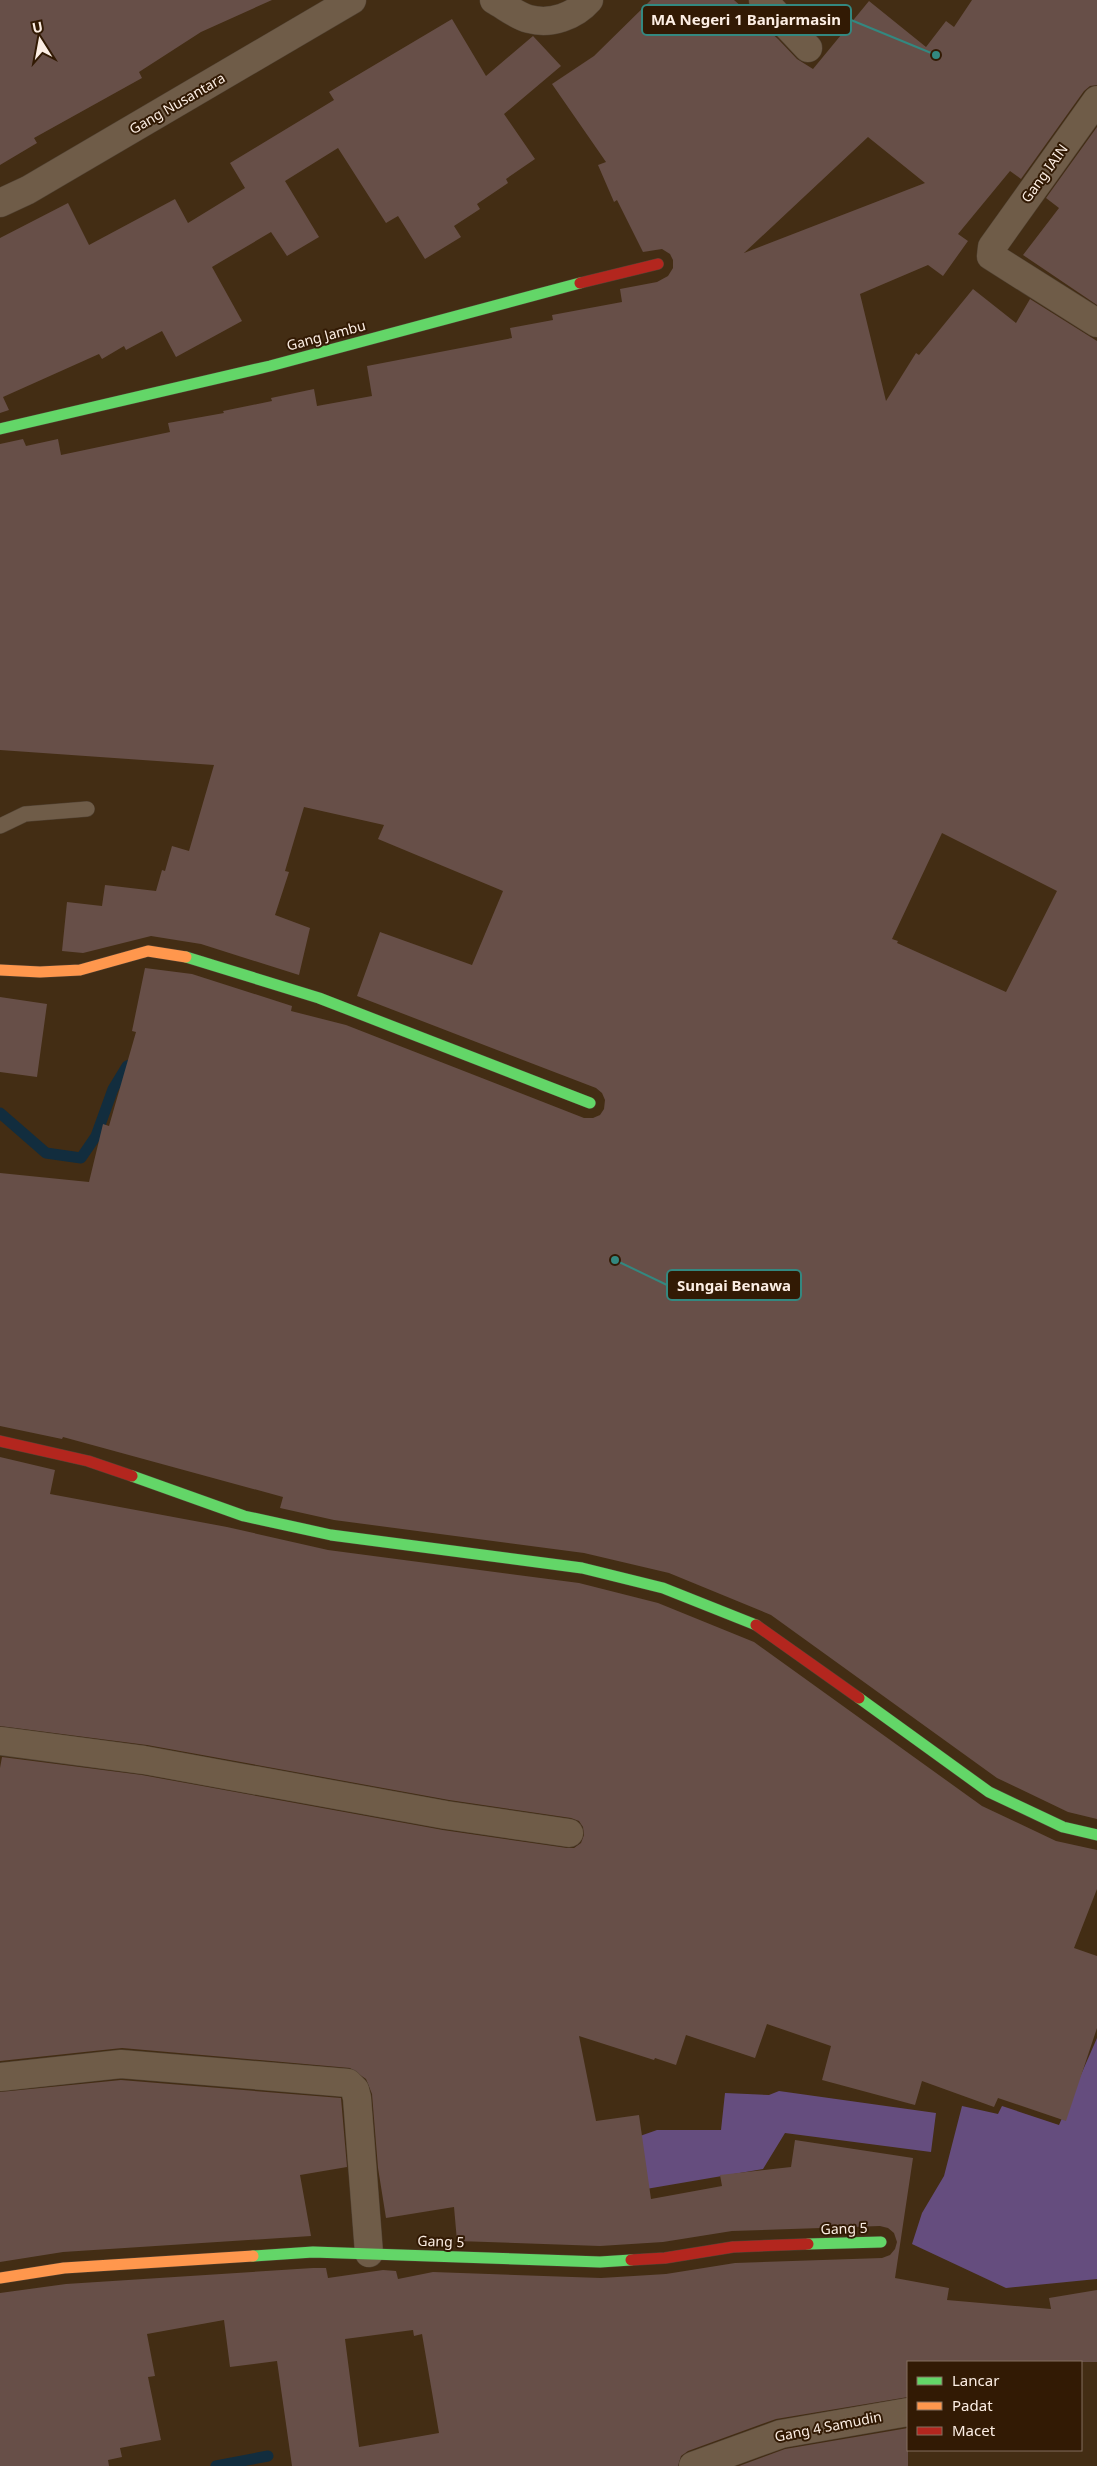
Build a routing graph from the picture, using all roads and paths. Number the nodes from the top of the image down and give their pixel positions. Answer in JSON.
{"nodes":[{"id":1,"x":352,"y":0,"type":"edge"},
{"id":2,"x":494,"y":0,"type":"edge"},
{"id":3,"x":589,"y":0,"type":"edge"},
{"id":4,"x":763,"y":0,"type":"edge"},
{"id":5,"x":808,"y":48,"type":"dead end"},
{"id":6,"x":1097,"y":100,"type":"edge"},
{"id":7,"x":0,"y":203,"type":"edge"},
{"id":8,"x":658,"y":264,"type":"dead end"},
{"id":9,"x":1097,"y":323,"type":"edge"},
{"id":10,"x":0,"y":429,"type":"edge"},
{"id":11,"x":87,"y":809,"type":"dead end"},
{"id":12,"x":0,"y":826,"type":"edge"},
{"id":13,"x":0,"y":970,"type":"edge"},
{"id":14,"x":590,"y":1103,"type":"dead end"},
{"id":15,"x":0,"y":1441,"type":"edge"},
{"id":16,"x":0,"y":1741,"type":"edge"},
{"id":17,"x":569,"y":1833,"type":"dead end"},
{"id":18,"x":1097,"y":1835,"type":"edge"},
{"id":19,"x":0,"y":2077,"type":"edge"},
{"id":20,"x":881,"y":2242,"type":"dead end"},
{"id":21,"x":369,"y":2253,"type":"junction"},
{"id":22,"x":0,"y":2278,"type":"edge"},
{"id":23,"x":907,"y":2412,"type":"edge"},
{"id":24,"x":693,"y":2466,"type":"edge"}],
"edges":[{"from":1,"to":7,"type":"street","name":"Gang Nusantara"},
{"from":2,"to":3,"type":"street"},
{"from":4,"to":5,"type":"street"},
{"from":6,"to":9,"type":"street","name":"Gang IAIN"},
{"from":8,"to":10,"type":"street","name":"Gang Jambu"},
{"from":11,"to":12,"type":"lane"},
{"from":13,"to":14,"type":"street"},
{"from":15,"to":18,"type":"street"},
{"from":16,"to":17,"type":"street"},
{"from":19,"to":21,"type":"street"},
{"from":20,"to":21,"type":"street","name":"Gang 5"},
{"from":21,"to":22,"type":"street","name":"Gang 5"},
{"from":23,"to":24,"type":"street","name":"Gang 4 Samudin"}]}
